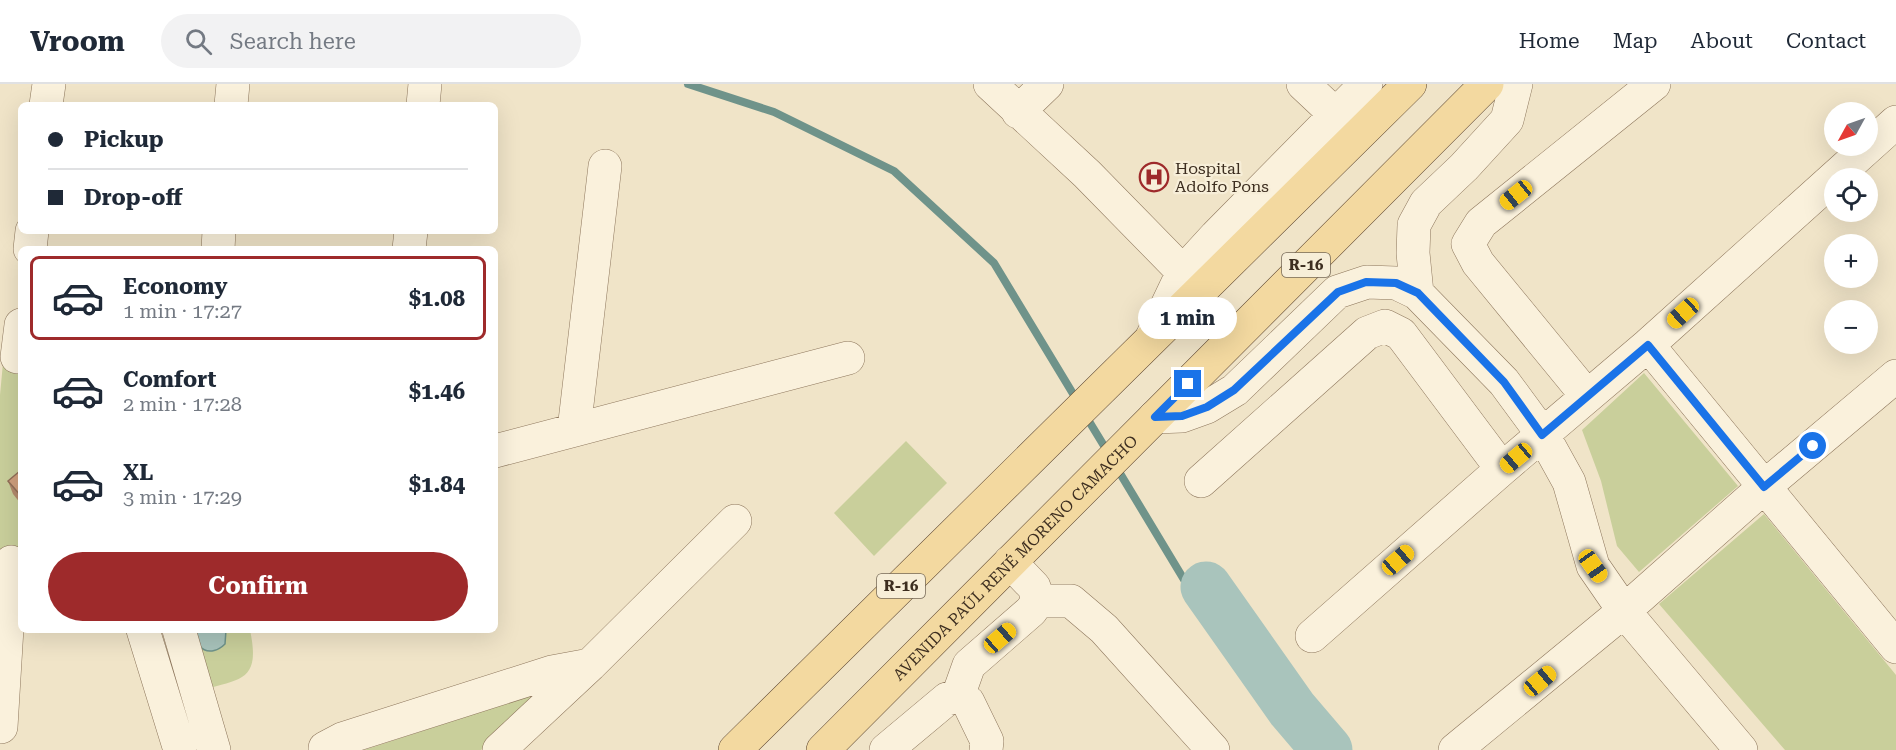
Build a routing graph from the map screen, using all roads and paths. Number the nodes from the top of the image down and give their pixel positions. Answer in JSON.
{"nodes":[{"id":1,"x":49,"y":84,"type":"edge"},
{"id":2,"x":233,"y":84,"type":"edge"},
{"id":3,"x":425,"y":84,"type":"edge"},
{"id":4,"x":990,"y":84,"type":"edge"},
{"id":5,"x":1047,"y":84,"type":"edge"},
{"id":6,"x":1303,"y":84,"type":"edge"},
{"id":7,"x":1366,"y":84,"type":"edge"},
{"id":8,"x":1410,"y":84,"type":"edge"},
{"id":9,"x":1487,"y":84,"type":"edge"},
{"id":10,"x":1516,"y":84,"type":"edge"},
{"id":11,"x":1654,"y":84,"type":"edge"},
{"id":12,"x":46,"y":102,"type":"edge"},
{"id":13,"x":231,"y":102,"type":"edge"},
{"id":14,"x":423,"y":102,"type":"edge"},
{"id":15,"x":1018,"y":112,"type":"junction"},
{"id":16,"x":1336,"y":115,"type":"junction"},
{"id":17,"x":1896,"y":122,"type":"edge"},
{"id":18,"x":604,"y":166,"type":"dead end"},
{"id":19,"x":1183,"y":272,"type":"junction"},
{"id":20,"x":1418,"y":293,"type":"junction"},
{"id":21,"x":18,"y":337,"type":"edge"},
{"id":22,"x":1151,"y":338,"type":"junction"},
{"id":23,"x":1648,"y":345,"type":"junction"},
{"id":24,"x":13,"y":357,"type":"edge"},
{"id":25,"x":848,"y":358,"type":"dead end"},
{"id":26,"x":1896,"y":376,"type":"edge"},
{"id":27,"x":1587,"y":396,"type":"junction"},
{"id":28,"x":1155,"y":417,"type":"junction"},
{"id":29,"x":574,"y":430,"type":"junction"},
{"id":30,"x":1542,"y":435,"type":"junction"},
{"id":31,"x":498,"y":450,"type":"edge"},
{"id":32,"x":1502,"y":469,"type":"junction"},
{"id":33,"x":1201,"y":481,"type":"dead end"},
{"id":34,"x":1764,"y":487,"type":"junction"},
{"id":35,"x":735,"y":521,"type":"dead end"},
{"id":36,"x":11,"y":562,"type":"edge"},
{"id":37,"x":1010,"y":562,"type":"junction"},
{"id":38,"x":1038,"y":601,"type":"junction"},
{"id":39,"x":1624,"y":611,"type":"junction"},
{"id":40,"x":1889,"y":625,"type":"edge"},
{"id":41,"x":144,"y":633,"type":"edge"},
{"id":42,"x":180,"y":633,"type":"edge"},
{"id":43,"x":1312,"y":636,"type":"dead end"},
{"id":44,"x":590,"y":665,"type":"junction"},
{"id":45,"x":958,"y":696,"type":"junction"},
{"id":46,"x":867,"y":705,"type":"junction"},
{"id":47,"x":1,"y":727,"type":"edge"},
{"id":48,"x":180,"y":750,"type":"edge"},
{"id":49,"x":214,"y":750,"type":"edge"},
{"id":50,"x":325,"y":750,"type":"edge"},
{"id":51,"x":499,"y":750,"type":"edge"},
{"id":52,"x":735,"y":750,"type":"edge"},
{"id":53,"x":823,"y":750,"type":"edge"},
{"id":54,"x":880,"y":750,"type":"edge"},
{"id":55,"x":886,"y":750,"type":"edge"},
{"id":56,"x":986,"y":750,"type":"edge"},
{"id":57,"x":1213,"y":750,"type":"edge"},
{"id":58,"x":1455,"y":750,"type":"edge"},
{"id":59,"x":1741,"y":750,"type":"edge"}],
"edges":[{"from":1,"to":12,"type":"street"},
{"from":2,"to":13,"type":"street"},
{"from":3,"to":14,"type":"street"},
{"from":4,"to":15,"type":"street"},
{"from":5,"to":15,"type":"street"},
{"from":6,"to":16,"type":"street"},
{"from":7,"to":16,"type":"street"},
{"from":8,"to":22,"type":"main road","number":"R-16"},
{"from":9,"to":28,"type":"main road","name":"AVENIDA PAÚL RENÉ MORENO CAMACHO","number":"R-16"},
{"from":10,"to":20,"type":"street"},
{"from":11,"to":27,"type":"street"},
{"from":15,"to":19,"type":"street"},
{"from":16,"to":19,"type":"street"},
{"from":17,"to":23,"type":"street"},
{"from":18,"to":29,"type":"street"},
{"from":19,"to":22,"type":"street"},
{"from":20,"to":28,"type":"street"},
{"from":20,"to":30,"type":"street"},
{"from":21,"to":24,"type":"street"},
{"from":22,"to":52,"type":"main road","number":"R-16"},
{"from":23,"to":27,"type":"street"},
{"from":23,"to":34,"type":"street"},
{"from":25,"to":29,"type":"street"},
{"from":26,"to":34,"type":"street"},
{"from":27,"to":30,"type":"street"},
{"from":28,"to":37,"type":"main road","name":"AVENIDA PAÚL RENÉ MORENO CAMACHO","number":"R-16"},
{"from":29,"to":31,"type":"street"},
{"from":30,"to":32,"type":"street"},
{"from":30,"to":39,"type":"street"},
{"from":32,"to":33,"type":"street"},
{"from":32,"to":43,"type":"street"},
{"from":34,"to":39,"type":"street"},
{"from":34,"to":40,"type":"street"},
{"from":35,"to":44,"type":"street"},
{"from":36,"to":47,"type":"street"},
{"from":37,"to":38,"type":"street"},
{"from":37,"to":46,"type":"main road","name":"AVENIDA PAÚL RENÉ MORENO CAMACHO","number":"R-16"},
{"from":38,"to":45,"type":"street"},
{"from":38,"to":57,"type":"street"},
{"from":39,"to":58,"type":"street"},
{"from":39,"to":59,"type":"street"},
{"from":41,"to":48,"type":"street"},
{"from":42,"to":49,"type":"street"},
{"from":44,"to":50,"type":"street"},
{"from":44,"to":51,"type":"street"},
{"from":45,"to":55,"type":"street"},
{"from":45,"to":56,"type":"street"},
{"from":46,"to":53,"type":"main road","name":"AVENIDA PAÚL RENÉ MORENO CAMACHO","number":"R-16"},
{"from":46,"to":54,"type":"street"}]}
